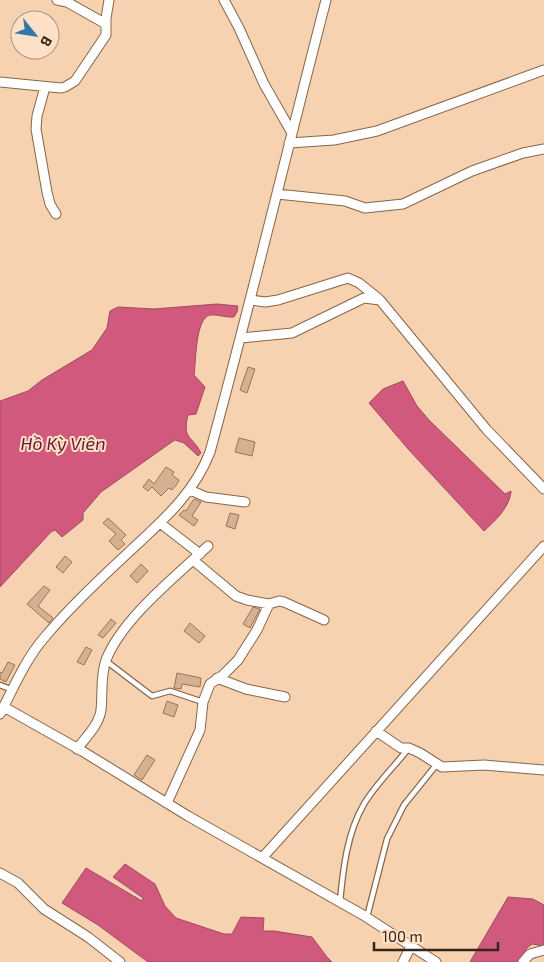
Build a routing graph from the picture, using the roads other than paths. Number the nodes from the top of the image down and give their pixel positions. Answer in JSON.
{"nodes":[{"id":1,"x":58,"y":0,"type":"edge"},
{"id":2,"x":110,"y":0,"type":"edge"},
{"id":3,"x":224,"y":0,"type":"edge"},
{"id":4,"x":326,"y":0,"type":"edge"},
{"id":5,"x":106,"y":24,"type":"junction"},
{"id":6,"x":544,"y":70,"type":"edge"},
{"id":7,"x":0,"y":82,"type":"edge"},
{"id":8,"x":45,"y":86,"type":"junction"},
{"id":9,"x":292,"y":133,"type":"junction"},
{"id":10,"x":289,"y":143,"type":"junction"},
{"id":11,"x":544,"y":149,"type":"edge"},
{"id":12,"x":277,"y":194,"type":"junction"},
{"id":13,"x":56,"y":214,"type":"dead end"},
{"id":14,"x":251,"y":300,"type":"junction"},
{"id":15,"x":380,"y":300,"type":"junction"},
{"id":16,"x":241,"y":338,"type":"junction"},
{"id":17,"x":544,"y":489,"type":"edge"},
{"id":18,"x":190,"y":490,"type":"junction"},
{"id":19,"x":245,"y":502,"type":"dead end"},
{"id":20,"x":160,"y":523,"type":"junction"},
{"id":21,"x":208,"y":546,"type":"dead end"},
{"id":22,"x":544,"y":546,"type":"edge"},
{"id":23,"x":196,"y":557,"type":"junction"},
{"id":24,"x":269,"y":604,"type":"junction"},
{"id":25,"x":324,"y":620,"type":"dead end"},
{"id":26,"x":106,"y":661,"type":"junction"},
{"id":27,"x":217,"y":678,"type":"junction"},
{"id":28,"x":0,"y":685,"type":"edge"},
{"id":29,"x":13,"y":690,"type":"junction"},
{"id":30,"x":285,"y":697,"type":"dead end"},
{"id":31,"x":203,"y":702,"type":"junction"},
{"id":32,"x":2,"y":710,"type":"edge"},
{"id":33,"x":376,"y":731,"type":"junction"},
{"id":34,"x":409,"y":748,"type":"junction"},
{"id":35,"x":77,"y":749,"type":"junction"},
{"id":36,"x":437,"y":764,"type":"junction"},
{"id":37,"x":544,"y":770,"type":"edge"},
{"id":38,"x":167,"y":803,"type":"junction"},
{"id":39,"x":262,"y":858,"type":"junction"},
{"id":40,"x":0,"y":873,"type":"edge"},
{"id":41,"x":340,"y":902,"type":"junction"},
{"id":42,"x":367,"y":918,"type":"junction"},
{"id":43,"x":411,"y":946,"type":"junction"},
{"id":44,"x":544,"y":950,"type":"edge"},
{"id":45,"x":120,"y":962,"type":"edge"},
{"id":46,"x":403,"y":962,"type":"edge"},
{"id":47,"x":436,"y":962,"type":"edge"},
{"id":48,"x":523,"y":962,"type":"edge"}],
"edges":[{"from":1,"to":5,"type":"street"},
{"from":2,"to":5,"type":"street"},
{"from":3,"to":9,"type":"street"},
{"from":4,"to":9,"type":"street"},
{"from":5,"to":8,"type":"street"},
{"from":6,"to":10,"type":"street"},
{"from":7,"to":8,"type":"street"},
{"from":8,"to":13,"type":"street"},
{"from":9,"to":10,"type":"street"},
{"from":10,"to":12,"type":"street"},
{"from":11,"to":12,"type":"street"},
{"from":12,"to":14,"type":"street"},
{"from":14,"to":15,"type":"street"},
{"from":14,"to":16,"type":"street"},
{"from":15,"to":16,"type":"street"},
{"from":15,"to":17,"type":"street"},
{"from":16,"to":18,"type":"street"},
{"from":18,"to":19,"type":"street"},
{"from":18,"to":20,"type":"street"},
{"from":20,"to":23,"type":"street"},
{"from":20,"to":29,"type":"street"},
{"from":21,"to":23,"type":"street"},
{"from":22,"to":33,"type":"street"},
{"from":23,"to":24,"type":"street"},
{"from":23,"to":26,"type":"street"},
{"from":24,"to":25,"type":"street"},
{"from":24,"to":27,"type":"street"},
{"from":26,"to":31,"type":"lane"},
{"from":26,"to":35,"type":"street"},
{"from":27,"to":30,"type":"street"},
{"from":27,"to":31,"type":"street"},
{"from":28,"to":29,"type":"lane"},
{"from":29,"to":32,"type":"street"},
{"from":31,"to":38,"type":"street"},
{"from":32,"to":35,"type":"street"},
{"from":33,"to":34,"type":"street"},
{"from":33,"to":39,"type":"street"},
{"from":34,"to":36,"type":"street"},
{"from":34,"to":41,"type":"lane"},
{"from":35,"to":38,"type":"street"},
{"from":36,"to":37,"type":"street"},
{"from":36,"to":42,"type":"lane"},
{"from":38,"to":39,"type":"street"},
{"from":39,"to":41,"type":"street"},
{"from":40,"to":45,"type":"street"},
{"from":41,"to":42,"type":"street"},
{"from":42,"to":43,"type":"street"},
{"from":43,"to":46,"type":"street"},
{"from":43,"to":47,"type":"street"},
{"from":44,"to":48,"type":"street"}]}
